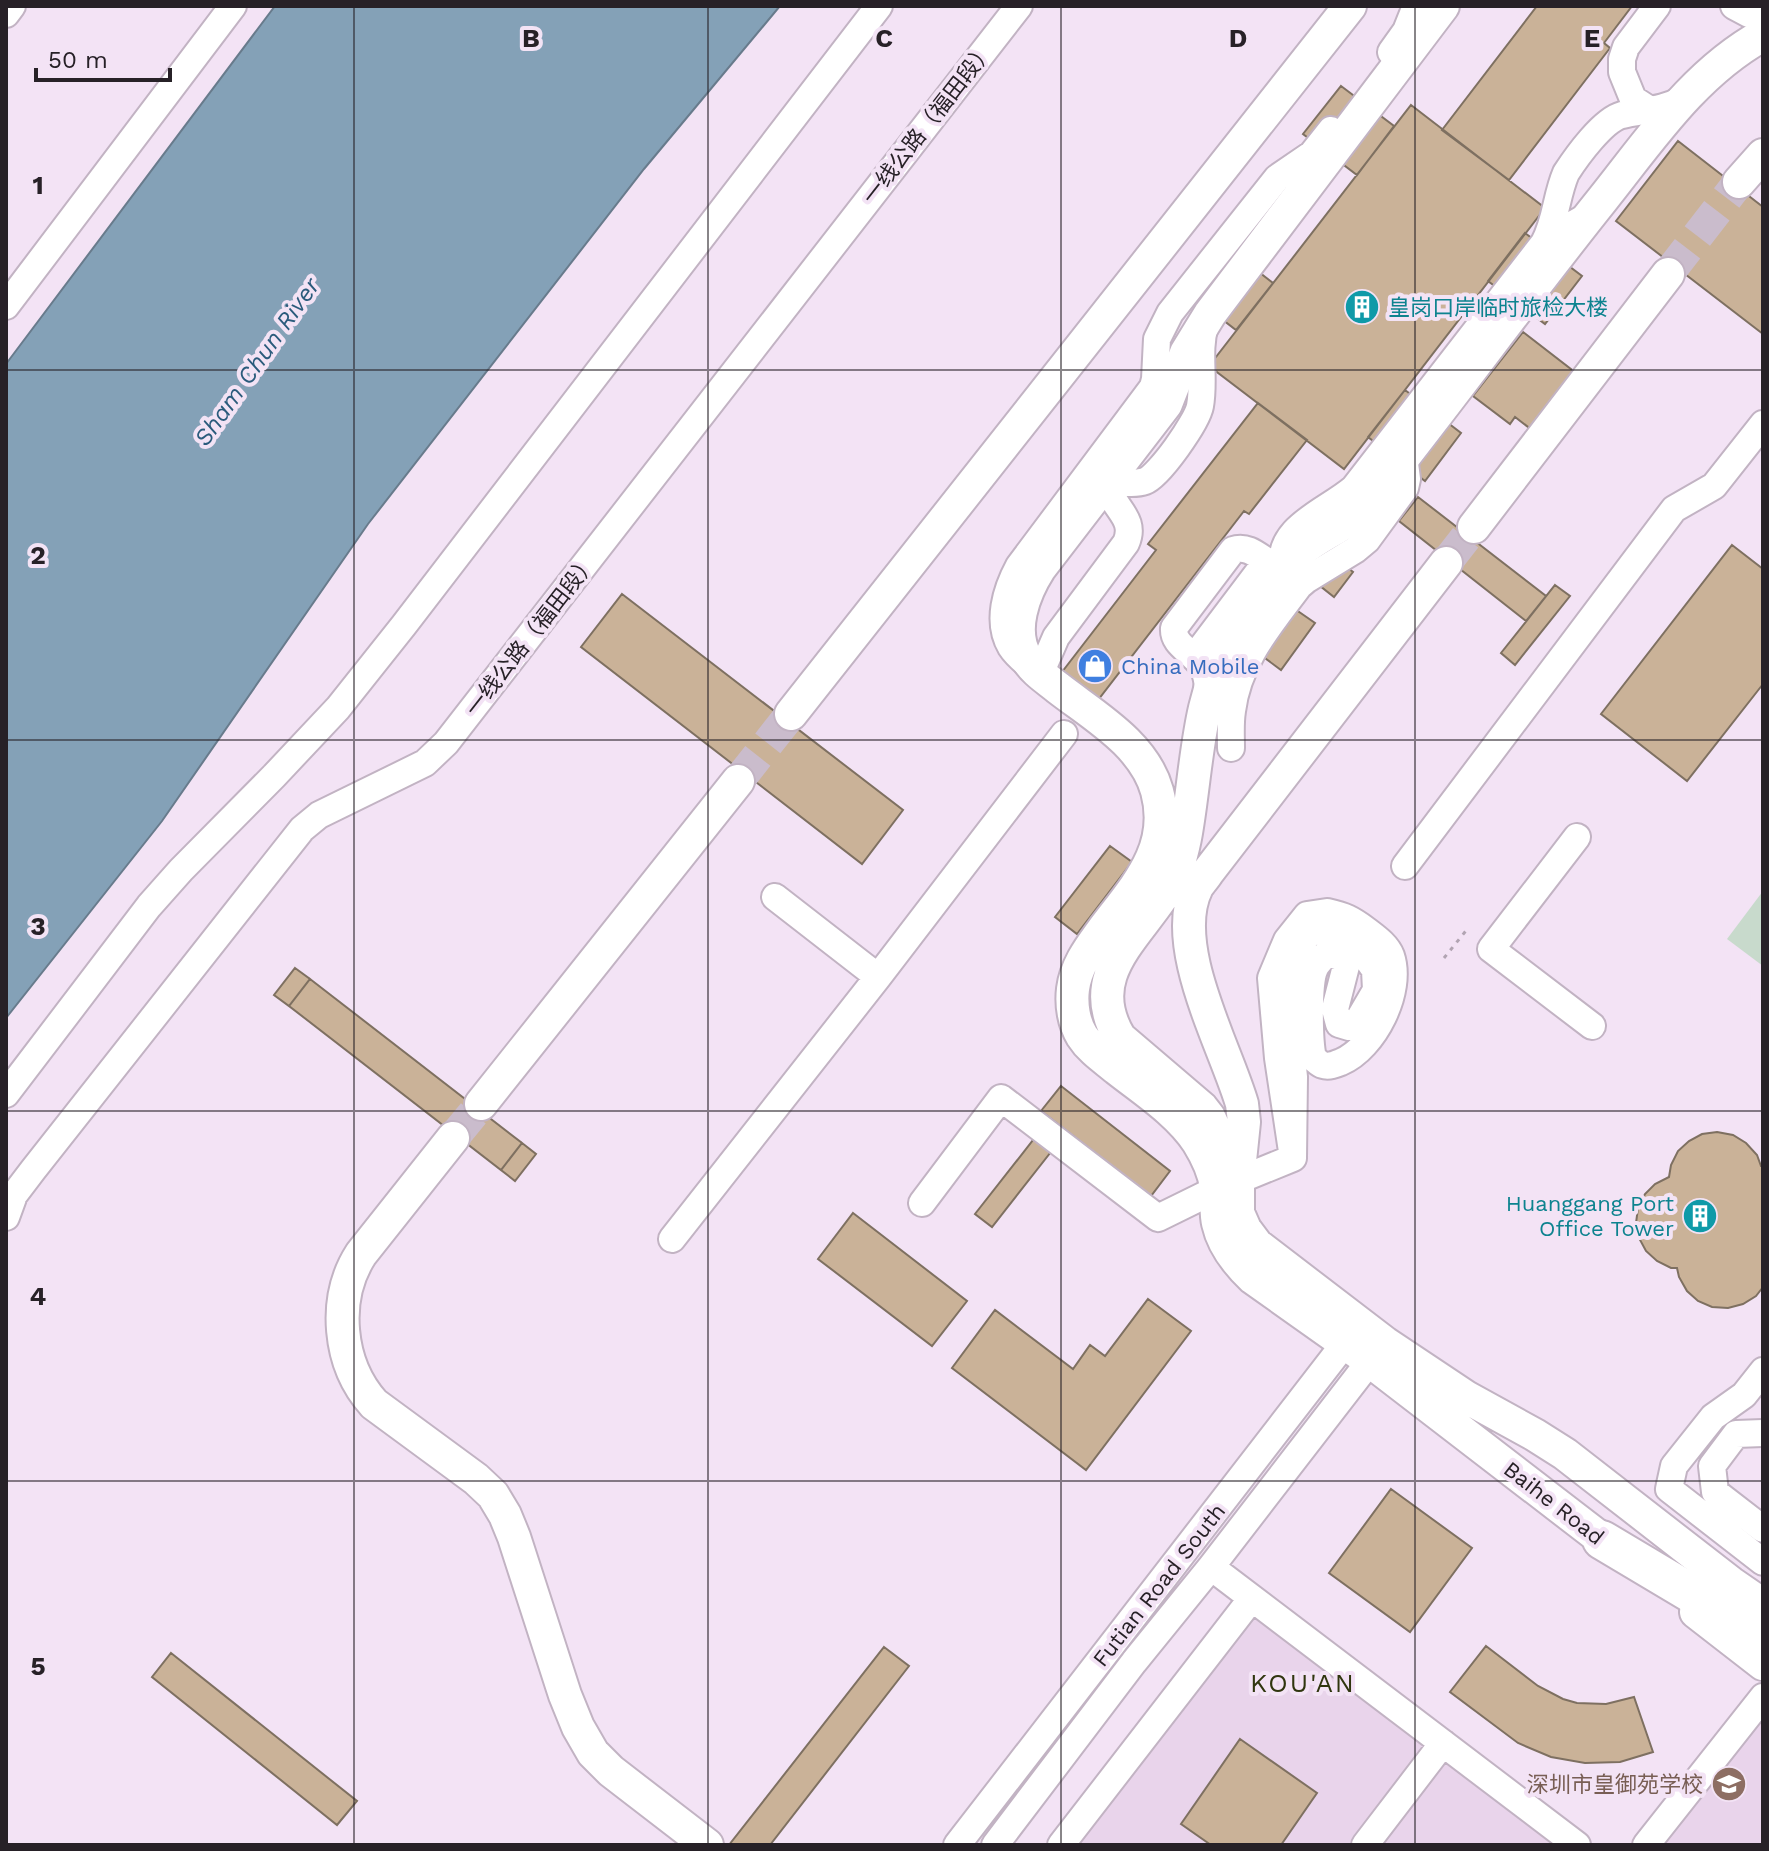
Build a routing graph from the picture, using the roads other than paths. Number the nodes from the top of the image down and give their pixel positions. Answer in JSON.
{"nodes":[{"id":1,"x":12,"y":6,"type":"edge"},
{"id":2,"x":233,"y":6,"type":"edge"},
{"id":3,"x":879,"y":6,"type":"edge"},
{"id":4,"x":1019,"y":6,"type":"edge"},
{"id":5,"x":1350,"y":6,"type":"edge"},
{"id":6,"x":1416,"y":6,"type":"edge"},
{"id":7,"x":1443,"y":6,"type":"edge"},
{"id":8,"x":1657,"y":6,"type":"edge"},
{"id":9,"x":1734,"y":6,"type":"edge"},
{"id":10,"x":6,"y":14,"type":"edge"},
{"id":11,"x":1763,"y":15,"type":"edge"},
{"id":12,"x":1763,"y":35,"type":"edge"},
{"id":13,"x":1683,"y":99,"type":"junction"},
{"id":14,"x":1650,"y":110,"type":"junction"},
{"id":15,"x":1763,"y":155,"type":"edge"},
{"id":16,"x":1739,"y":182,"type":"tunnel mouth"},
{"id":17,"x":1591,"y":213,"type":"junction"},
{"id":18,"x":1544,"y":243,"type":"junction"},
{"id":19,"x":1668,"y":274,"type":"tunnel mouth"},
{"id":20,"x":6,"y":306,"type":"edge"},
{"id":21,"x":1763,"y":424,"type":"edge"},
{"id":22,"x":1404,"y":456,"type":"junction"},
{"id":23,"x":1108,"y":481,"type":"junction"},
{"id":24,"x":1474,"y":527,"type":"tunnel mouth"},
{"id":25,"x":1446,"y":563,"type":"tunnel mouth"},
{"id":26,"x":1274,"y":566,"type":"junction"},
{"id":27,"x":1040,"y":674,"type":"junction"},
{"id":28,"x":1207,"y":695,"type":"junction"},
{"id":29,"x":791,"y":714,"type":"tunnel mouth"},
{"id":30,"x":1064,"y":734,"type":"dead end"},
{"id":31,"x":1231,"y":748,"type":"dead end"},
{"id":32,"x":738,"y":781,"type":"tunnel mouth"},
{"id":33,"x":1577,"y":837,"type":"dead end"},
{"id":34,"x":1405,"y":866,"type":"dead end"},
{"id":35,"x":775,"y":897,"type":"dead end"},
{"id":36,"x":878,"y":977,"type":"junction"},
{"id":37,"x":1592,"y":1026,"type":"dead end"},
{"id":38,"x":6,"y":1094,"type":"edge"},
{"id":39,"x":481,"y":1104,"type":"tunnel mouth"},
{"id":40,"x":453,"y":1138,"type":"tunnel mouth"},
{"id":41,"x":1293,"y":1158,"type":"junction"},
{"id":42,"x":1227,"y":1184,"type":"junction"},
{"id":43,"x":922,"y":1203,"type":"dead end"},
{"id":44,"x":6,"y":1217,"type":"edge"},
{"id":45,"x":672,"y":1239,"type":"dead end"},
{"id":46,"x":1365,"y":1343,"type":"junction"},
{"id":47,"x":1763,"y":1371,"type":"edge"},
{"id":48,"x":1763,"y":1433,"type":"edge"},
{"id":49,"x":1763,"y":1529,"type":"edge"},
{"id":50,"x":1602,"y":1540,"type":"junction"},
{"id":51,"x":1763,"y":1562,"type":"edge"},
{"id":52,"x":1211,"y":1567,"type":"junction"},
{"id":53,"x":1252,"y":1598,"type":"junction"},
{"id":54,"x":1763,"y":1605,"type":"edge"},
{"id":55,"x":1763,"y":1636,"type":"edge"},
{"id":56,"x":1763,"y":1664,"type":"edge"},
{"id":57,"x":1763,"y":1697,"type":"edge"},
{"id":58,"x":1443,"y":1743,"type":"junction"},
{"id":59,"x":981,"y":1814,"type":"junction"},
{"id":60,"x":1007,"y":1841,"type":"edge"},
{"id":61,"x":707,"y":1845,"type":"edge"},
{"id":62,"x":957,"y":1845,"type":"edge"},
{"id":63,"x":1061,"y":1845,"type":"edge"},
{"id":64,"x":1365,"y":1845,"type":"edge"},
{"id":65,"x":1577,"y":1845,"type":"edge"},
{"id":66,"x":1646,"y":1845,"type":"edge"}],
"edges":[{"from":1,"to":10,"type":"street"},
{"from":2,"to":20,"type":"street"},
{"from":3,"to":38,"type":"street"},
{"from":4,"to":44,"type":"street","name":"一线公路（福田段）"},
{"from":5,"to":29,"type":"main road"},
{"from":6,"to":27,"type":"street"},
{"from":7,"to":23,"type":"main road"},
{"from":8,"to":14,"type":"street"},
{"from":9,"to":11,"type":"street"},
{"from":12,"to":13,"type":"main road"},
{"from":13,"to":14,"type":"street"},
{"from":13,"to":17,"type":"main road"},
{"from":14,"to":18,"type":"street"},
{"from":15,"to":16,"type":"main road"},
{"from":17,"to":18,"type":"street"},
{"from":17,"to":22,"type":"main road"},
{"from":18,"to":26,"type":"street"},
{"from":19,"to":24,"type":"main road"},
{"from":21,"to":34,"type":"street"},
{"from":22,"to":26,"type":"main road"},
{"from":22,"to":31,"type":"street"},
{"from":23,"to":27,"type":"street"},
{"from":23,"to":27,"type":"main road"},
{"from":25,"to":42,"type":"main road"},
{"from":26,"to":28,"type":"main road"},
{"from":26,"to":28,"type":"street"},
{"from":27,"to":42,"type":"main road"},
{"from":28,"to":42,"type":"main road"},
{"from":30,"to":36,"type":"street"},
{"from":32,"to":39,"type":"main road"},
{"from":33,"to":37,"type":"street"},
{"from":35,"to":36,"type":"street"},
{"from":36,"to":45,"type":"street"},
{"from":40,"to":61,"type":"main road"},
{"from":41,"to":41,"type":"street"},
{"from":41,"to":42,"type":"street"},
{"from":42,"to":43,"type":"street"},
{"from":42,"to":46,"type":"main road"},
{"from":46,"to":50,"type":"main road","name":"Baihe Road"},
{"from":46,"to":52,"type":"street","name":"Futian Road South"},
{"from":46,"to":54,"type":"main road","name":"Baihe Road"},
{"from":46,"to":59,"type":"street","name":"Futian Road South"},
{"from":47,"to":51,"type":"street"},
{"from":48,"to":49,"type":"street"},
{"from":50,"to":55,"type":"highway"},
{"from":50,"to":56,"type":"main road","name":"Baihe Road"},
{"from":52,"to":53,"type":"street"},
{"from":52,"to":60,"type":"street","name":"Futian Road South"},
{"from":53,"to":58,"type":"street"},
{"from":53,"to":63,"type":"street"},
{"from":57,"to":66,"type":"street"},
{"from":58,"to":64,"type":"street"},
{"from":58,"to":65,"type":"street"},
{"from":59,"to":60,"type":"street"},
{"from":59,"to":62,"type":"street","name":"Futian Road South"}]}
